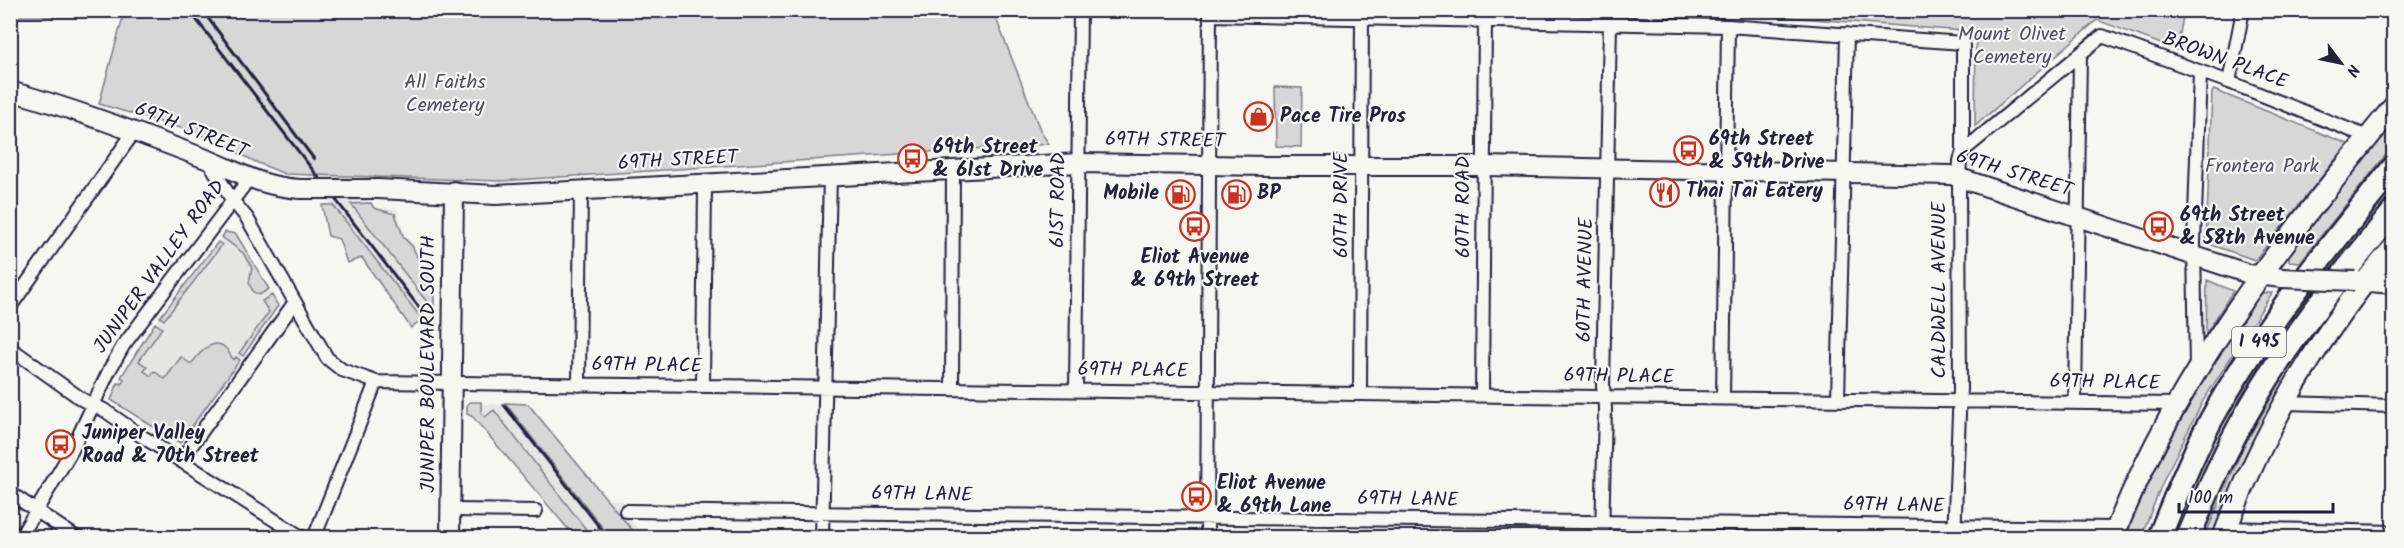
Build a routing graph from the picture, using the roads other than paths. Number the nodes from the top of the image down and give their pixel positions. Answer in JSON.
{"nodes":[{"id":1,"x":1080,"y":10,"type":"edge"},
{"id":2,"x":2243,"y":10,"type":"edge"},
{"id":3,"x":1210,"y":13,"type":"edge"},
{"id":4,"x":1362,"y":17,"type":"junction"},
{"id":5,"x":1485,"y":19,"type":"junction"},
{"id":6,"x":1610,"y":23,"type":"junction"},
{"id":7,"x":1728,"y":26,"type":"junction"},
{"id":8,"x":1847,"y":34,"type":"junction"},
{"id":9,"x":2080,"y":55,"type":"junction"},
{"id":10,"x":2200,"y":72,"type":"junction"},
{"id":11,"x":2229,"y":82,"type":"junction"},
{"id":12,"x":10,"y":91,"type":"edge"},
{"id":13,"x":2394,"y":106,"type":"edge"},
{"id":14,"x":134,"y":132,"type":"junction"},
{"id":15,"x":2368,"y":137,"type":"junction"},
{"id":16,"x":1964,"y":151,"type":"junction"},
{"id":17,"x":208,"y":159,"type":"junction"},
{"id":18,"x":1079,"y":162,"type":"junction"},
{"id":19,"x":1362,"y":164,"type":"junction"},
{"id":20,"x":1209,"y":165,"type":"junction"},
{"id":21,"x":1484,"y":166,"type":"junction"},
{"id":22,"x":2394,"y":167,"type":"edge"},
{"id":23,"x":953,"y":168,"type":"junction"},
{"id":24,"x":1607,"y":168,"type":"junction"},
{"id":25,"x":1725,"y":170,"type":"junction"},
{"id":26,"x":1843,"y":174,"type":"junction"},
{"id":27,"x":830,"y":176,"type":"junction"},
{"id":28,"x":1959,"y":178,"type":"junction"},
{"id":29,"x":249,"y":179,"type":"junction"},
{"id":30,"x":705,"y":183,"type":"junction"},
{"id":31,"x":581,"y":189,"type":"junction"},
{"id":32,"x":453,"y":191,"type":"junction"},
{"id":33,"x":232,"y":200,"type":"junction"},
{"id":34,"x":2394,"y":211,"type":"edge"},
{"id":35,"x":2078,"y":217,"type":"junction"},
{"id":36,"x":2394,"y":247,"type":"edge"},
{"id":37,"x":2194,"y":256,"type":"junction"},
{"id":38,"x":2259,"y":276,"type":"junction"},
{"id":39,"x":2359,"y":282,"type":"junction"},
{"id":40,"x":2394,"y":284,"type":"edge"},
{"id":41,"x":296,"y":302,"type":"junction"},
{"id":42,"x":10,"y":307,"type":"edge"},
{"id":43,"x":10,"y":348,"type":"edge"},
{"id":44,"x":2196,"y":369,"type":"junction"},
{"id":45,"x":376,"y":382,"type":"junction"},
{"id":46,"x":452,"y":383,"type":"junction"},
{"id":47,"x":579,"y":385,"type":"junction"},
{"id":48,"x":703,"y":386,"type":"junction"},
{"id":49,"x":825,"y":387,"type":"junction"},
{"id":50,"x":952,"y":389,"type":"junction"},
{"id":51,"x":1077,"y":390,"type":"junction"},
{"id":52,"x":1208,"y":392,"type":"junction"},
{"id":53,"x":1360,"y":393,"type":"junction"},
{"id":54,"x":1482,"y":395,"type":"junction"},
{"id":55,"x":1604,"y":396,"type":"junction"},
{"id":56,"x":1723,"y":399,"type":"junction"},
{"id":57,"x":1838,"y":399,"type":"junction"},
{"id":58,"x":1958,"y":400,"type":"junction"},
{"id":59,"x":2074,"y":401,"type":"junction"},
{"id":60,"x":2285,"y":403,"type":"junction"},
{"id":61,"x":2176,"y":404,"type":"junction"},
{"id":62,"x":94,"y":405,"type":"junction"},
{"id":63,"x":2394,"y":406,"type":"edge"},
{"id":64,"x":181,"y":460,"type":"junction"},
{"id":65,"x":10,"y":492,"type":"edge"},
{"id":66,"x":35,"y":510,"type":"junction"},
{"id":67,"x":451,"y":510,"type":"junction"},
{"id":68,"x":536,"y":511,"type":"dead end"},
{"id":69,"x":626,"y":511,"type":"dead end"},
{"id":70,"x":822,"y":513,"type":"junction"},
{"id":71,"x":1207,"y":518,"type":"junction"},
{"id":72,"x":1603,"y":522,"type":"junction"},
{"id":73,"x":1954,"y":532,"type":"edge"},
{"id":74,"x":2070,"y":532,"type":"edge"},
{"id":75,"x":2394,"y":532,"type":"edge"},
{"id":76,"x":2115,"y":533,"type":"edge"},
{"id":77,"x":2225,"y":533,"type":"edge"},
{"id":78,"x":2307,"y":534,"type":"edge"},
{"id":79,"x":20,"y":537,"type":"edge"},
{"id":80,"x":77,"y":537,"type":"edge"},
{"id":81,"x":303,"y":537,"type":"edge"},
{"id":82,"x":314,"y":537,"type":"edge"},
{"id":83,"x":450,"y":537,"type":"edge"},
{"id":84,"x":822,"y":537,"type":"edge"},
{"id":85,"x":1207,"y":537,"type":"edge"},
{"id":86,"x":1602,"y":537,"type":"edge"},
{"id":87,"x":2159,"y":537,"type":"edge"},
{"id":88,"x":2188,"y":537,"type":"edge"}],
"edges":[{"from":1,"to":18,"type":"street","name":"61ST ROAD"},
{"from":2,"to":11,"type":"street"},
{"from":3,"to":4,"type":"street"},
{"from":3,"to":20,"type":"street"},
{"from":4,"to":5,"type":"street"},
{"from":4,"to":19,"type":"street","name":"60TH DRIVE"},
{"from":5,"to":6,"type":"street"},
{"from":5,"to":21,"type":"street","name":"60TH ROAD"},
{"from":6,"to":7,"type":"street"},
{"from":6,"to":24,"type":"street","name":"60TH AVENUE"},
{"from":7,"to":8,"type":"street"},
{"from":7,"to":25,"type":"street"},
{"from":8,"to":16,"type":"street","name":"CALDWELL AVENUE"},
{"from":8,"to":26,"type":"street"},
{"from":9,"to":10,"type":"street","name":"BROWN PLACE"},
{"from":9,"to":16,"type":"street","name":"BROWN PLACE"},
{"from":9,"to":35,"type":"street"},
{"from":10,"to":11,"type":"street","name":"BROWN PLACE"},
{"from":10,"to":37,"type":"street"},
{"from":11,"to":15,"type":"street","name":"BROWN PLACE"},
{"from":12,"to":14,"type":"main road","name":"69TH STREET"},
{"from":13,"to":15,"type":"main road"},
{"from":14,"to":17,"type":"main road","name":"69TH STREET"},
{"from":14,"to":42,"type":"street"},
{"from":15,"to":38,"type":"main road"},
{"from":16,"to":28,"type":"street","name":"CALDWELL AVENUE"},
{"from":17,"to":29,"type":"main road","name":"69TH STREET"},
{"from":17,"to":33,"type":"street","name":"69TH PLACE"},
{"from":18,"to":20,"type":"main road","name":"69TH STREET"},
{"from":18,"to":23,"type":"main road","name":"69TH STREET"},
{"from":18,"to":51,"type":"street","name":"61ST ROAD"},
{"from":19,"to":20,"type":"main road","name":"69TH STREET"},
{"from":19,"to":21,"type":"main road","name":"69TH STREET"},
{"from":19,"to":53,"type":"street","name":"60TH DRIVE"},
{"from":20,"to":52,"type":"street"},
{"from":21,"to":24,"type":"main road","name":"69TH STREET"},
{"from":21,"to":54,"type":"street","name":"60TH ROAD"},
{"from":22,"to":87,"type":"highway","number":"I 495"},
{"from":23,"to":27,"type":"main road","name":"69TH STREET"},
{"from":23,"to":50,"type":"street"},
{"from":24,"to":25,"type":"main road","name":"69TH STREET"},
{"from":24,"to":55,"type":"street","name":"60TH AVENUE"},
{"from":25,"to":26,"type":"main road","name":"69TH STREET"},
{"from":25,"to":56,"type":"street"},
{"from":26,"to":28,"type":"main road","name":"69TH STREET"},
{"from":26,"to":57,"type":"street"},
{"from":27,"to":30,"type":"main road","name":"69TH STREET"},
{"from":27,"to":49,"type":"street"},
{"from":28,"to":35,"type":"main road","name":"69TH STREET"},
{"from":28,"to":58,"type":"street","name":"CALDWELL AVENUE"},
{"from":29,"to":32,"type":"main road","name":"69TH STREET","bridge":true},
{"from":29,"to":33,"type":"street","name":"JUNIPER VALLEY ROAD"},
{"from":30,"to":31,"type":"main road","name":"69TH STREET"},
{"from":30,"to":48,"type":"street"},
{"from":31,"to":32,"type":"main road","name":"69TH STREET"},
{"from":31,"to":47,"type":"street"},
{"from":32,"to":46,"type":"main road","name":"JUNIPER BOULEVARD SOUTH"},
{"from":33,"to":41,"type":"street","name":"69TH PLACE"},
{"from":33,"to":62,"type":"street","name":"JUNIPER VALLEY ROAD"},
{"from":34,"to":88,"type":"highway","number":"I 495"},
{"from":35,"to":37,"type":"main road","name":"69TH STREET"},
{"from":35,"to":59,"type":"street"},
{"from":36,"to":39,"type":"main road"},
{"from":37,"to":38,"type":"main road","name":"69TH STREET"},
{"from":37,"to":44,"type":"street"},
{"from":38,"to":39,"type":"main road","name":"69TH STREET","bridge":true},
{"from":38,"to":44,"type":"main road"},
{"from":39,"to":40,"type":"main road","name":"69TH STREET"},
{"from":39,"to":60,"type":"main road"},
{"from":41,"to":45,"type":"street","name":"69TH PLACE"},
{"from":41,"to":64,"type":"street"},
{"from":43,"to":62,"type":"street"},
{"from":44,"to":61,"type":"main road"},
{"from":45,"to":46,"type":"street","name":"69TH PLACE"},
{"from":45,"to":82,"type":"street"},
{"from":46,"to":47,"type":"street","name":"69TH PLACE"},
{"from":46,"to":67,"type":"main road","name":"JUNIPER BOULEVARD SOUTH"},
{"from":47,"to":48,"type":"street","name":"69TH PLACE"},
{"from":48,"to":49,"type":"street","name":"69TH PLACE"},
{"from":49,"to":50,"type":"street","name":"69TH PLACE"},
{"from":49,"to":70,"type":"street"},
{"from":50,"to":51,"type":"street","name":"69TH PLACE"},
{"from":51,"to":52,"type":"street","name":"69TH PLACE"},
{"from":52,"to":53,"type":"street","name":"69TH PLACE"},
{"from":52,"to":71,"type":"street"},
{"from":53,"to":54,"type":"street","name":"69TH PLACE"},
{"from":54,"to":55,"type":"street","name":"69TH PLACE"},
{"from":55,"to":56,"type":"street","name":"69TH PLACE"},
{"from":55,"to":72,"type":"street","name":"60TH AVENUE"},
{"from":56,"to":57,"type":"street","name":"69TH PLACE"},
{"from":57,"to":58,"type":"street","name":"69TH PLACE"},
{"from":58,"to":59,"type":"street","name":"69TH PLACE"},
{"from":58,"to":73,"type":"street","name":"CALDWELL AVENUE"},
{"from":59,"to":61,"type":"street","name":"69TH PLACE"},
{"from":60,"to":63,"type":"street"},
{"from":60,"to":77,"type":"main road"},
{"from":61,"to":76,"type":"main road"},
{"from":62,"to":64,"type":"street"},
{"from":62,"to":66,"type":"street","name":"JUNIPER VALLEY ROAD"},
{"from":64,"to":81,"type":"street"},
{"from":65,"to":66,"type":"street"},
{"from":66,"to":79,"type":"street","name":"JUNIPER VALLEY ROAD"},
{"from":66,"to":80,"type":"street"},
{"from":67,"to":68,"type":"street"},
{"from":67,"to":83,"type":"main road","name":"JUNIPER BOULEVARD SOUTH"},
{"from":69,"to":70,"type":"street","name":"69TH LANE"},
{"from":70,"to":71,"type":"street","name":"69TH LANE"},
{"from":70,"to":84,"type":"street"},
{"from":71,"to":72,"type":"street","name":"69TH LANE"},
{"from":71,"to":85,"type":"street"},
{"from":72,"to":73,"type":"street","name":"69TH LANE"},
{"from":72,"to":86,"type":"street","name":"60TH AVENUE"},
{"from":73,"to":74,"type":"street","name":"69TH LANE"},
{"from":74,"to":76,"type":"street","name":"69TH LANE"},
{"from":75,"to":78,"type":"street"},
{"from":77,"to":78,"type":"street"}]}
